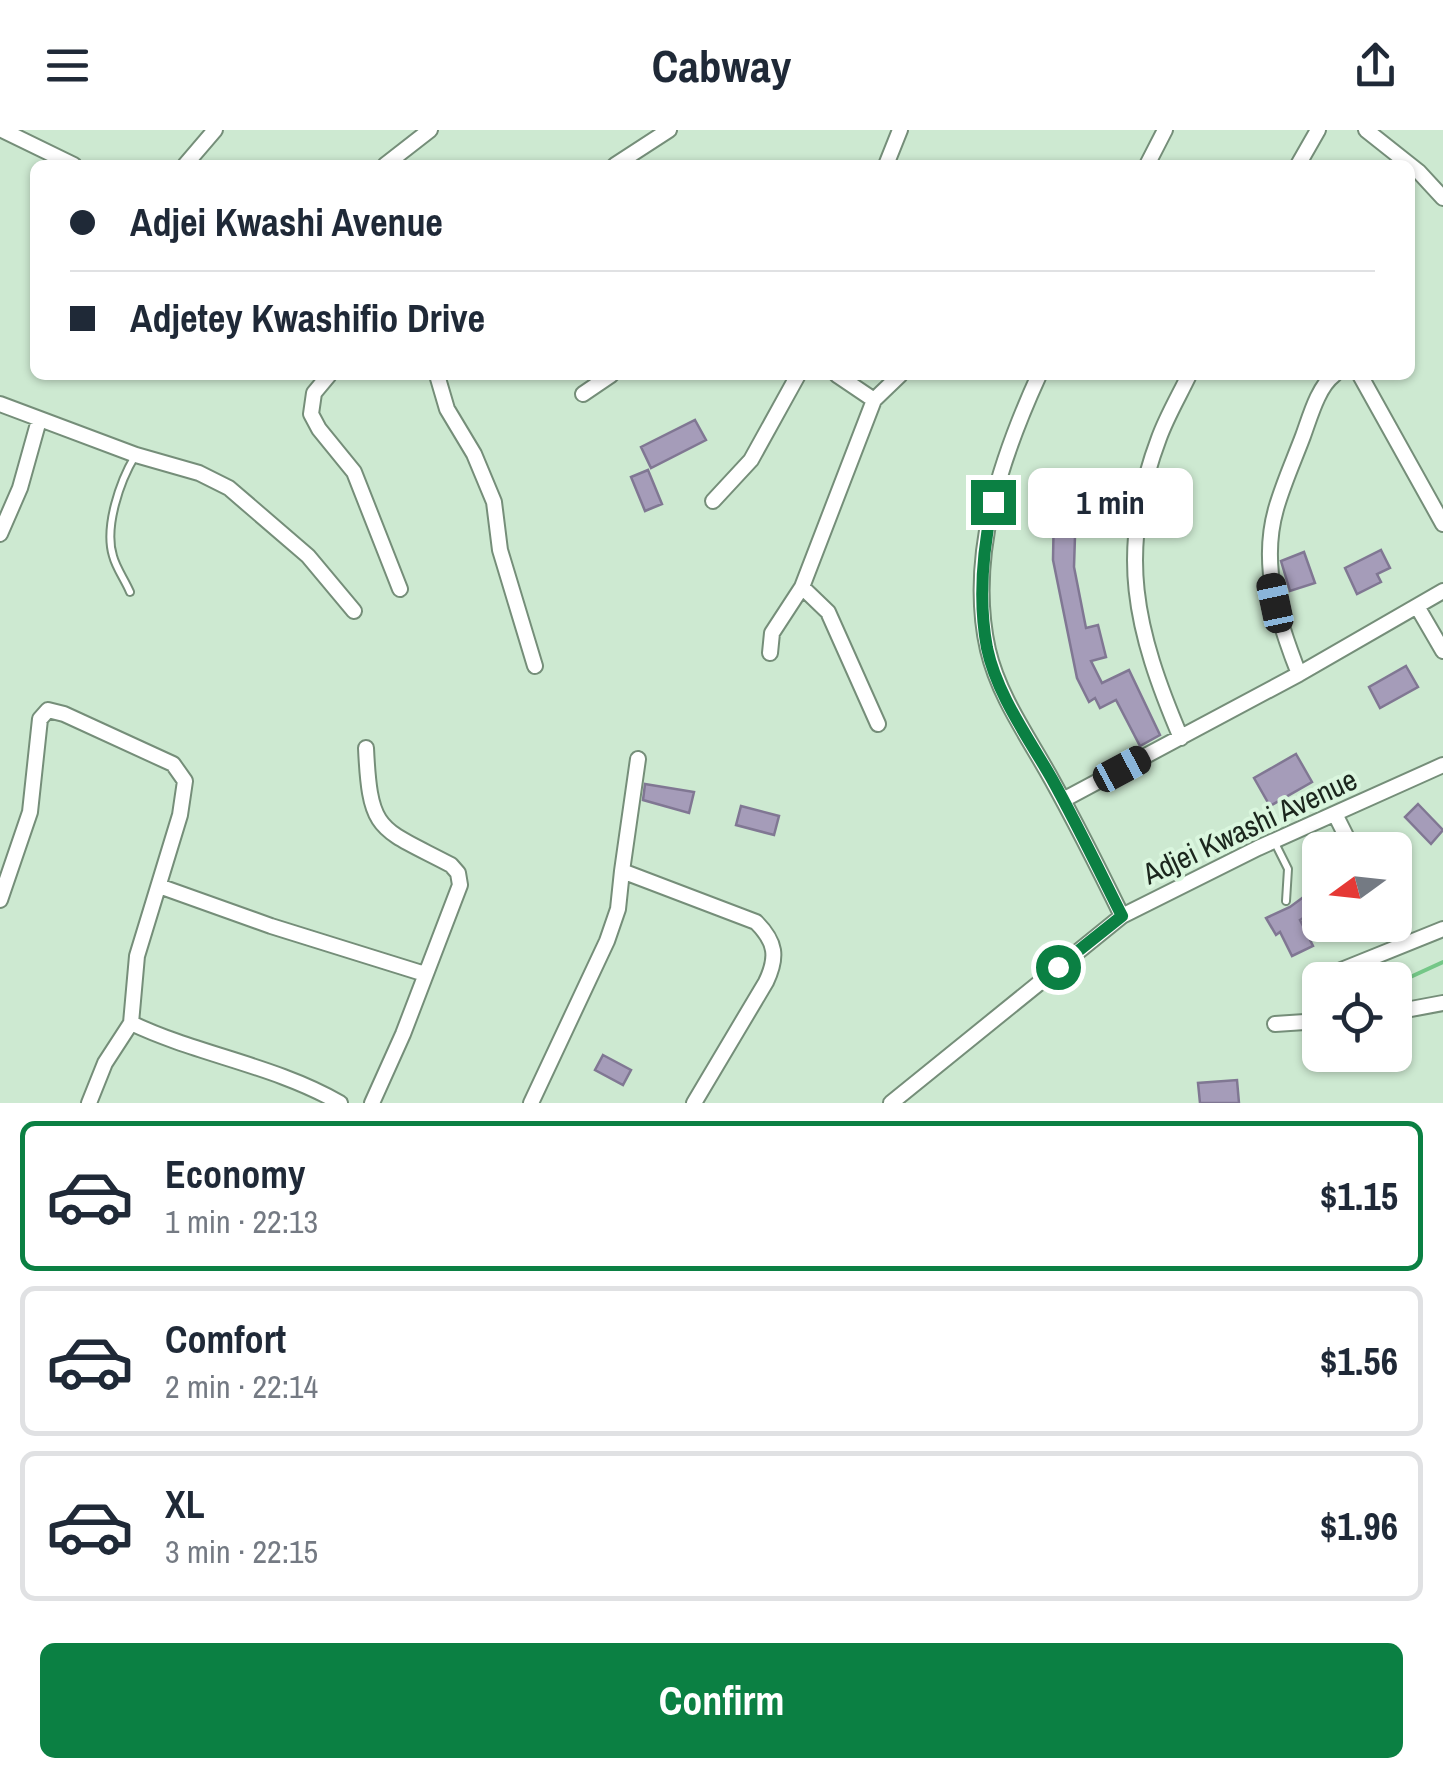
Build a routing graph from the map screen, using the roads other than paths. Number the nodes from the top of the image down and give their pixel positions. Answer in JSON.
{"nodes":[{"id":1,"x":2,"y":130,"type":"edge"},
{"id":2,"x":216,"y":130,"type":"edge"},
{"id":3,"x":430,"y":130,"type":"edge"},
{"id":4,"x":669,"y":130,"type":"edge"},
{"id":5,"x":900,"y":130,"type":"edge"},
{"id":6,"x":1165,"y":130,"type":"edge"},
{"id":7,"x":1318,"y":130,"type":"edge"},
{"id":8,"x":1366,"y":130,"type":"edge"},
{"id":9,"x":64,"y":160,"type":"edge"},
{"id":10,"x":189,"y":160,"type":"edge"},
{"id":11,"x":392,"y":160,"type":"edge"},
{"id":12,"x":633,"y":160,"type":"edge"},
{"id":13,"x":886,"y":160,"type":"edge"},
{"id":14,"x":1149,"y":160,"type":"edge"},
{"id":15,"x":1301,"y":160,"type":"edge"},
{"id":16,"x":1405,"y":160,"type":"edge"},
{"id":17,"x":1415,"y":168,"type":"edge"},
{"id":18,"x":1443,"y":198,"type":"edge"},
{"id":19,"x":325,"y":380,"type":"edge"},
{"id":20,"x":438,"y":380,"type":"edge"},
{"id":21,"x":603,"y":380,"type":"edge"},
{"id":22,"x":795,"y":380,"type":"edge"},
{"id":23,"x":844,"y":380,"type":"edge"},
{"id":24,"x":895,"y":380,"type":"edge"},
{"id":25,"x":1037,"y":380,"type":"edge"},
{"id":26,"x":1187,"y":380,"type":"edge"},
{"id":27,"x":1328,"y":380,"type":"edge"},
{"id":28,"x":1363,"y":380,"type":"edge"},
{"id":29,"x":582,"y":394,"type":"dead end"},
{"id":30,"x":874,"y":400,"type":"junction"},
{"id":31,"x":0,"y":404,"type":"edge"},
{"id":32,"x":39,"y":420,"type":"junction"},
{"id":33,"x":136,"y":454,"type":"junction"},
{"id":34,"x":713,"y":501,"type":"dead end"},
{"id":35,"x":1443,"y":524,"type":"edge"},
{"id":36,"x":0,"y":534,"type":"edge"},
{"id":37,"x":802,"y":586,"type":"junction"},
{"id":38,"x":400,"y":589,"type":"dead end"},
{"id":39,"x":1443,"y":591,"type":"edge"},
{"id":40,"x":130,"y":592,"type":"dead end"},
{"id":41,"x":1418,"y":608,"type":"junction"},
{"id":42,"x":354,"y":611,"type":"dead end"},
{"id":43,"x":1443,"y":651,"type":"edge"},
{"id":44,"x":770,"y":653,"type":"dead end"},
{"id":45,"x":536,"y":666,"type":"dead end"},
{"id":46,"x":1299,"y":674,"type":"junction"},
{"id":47,"x":878,"y":724,"type":"dead end"},
{"id":48,"x":1181,"y":738,"type":"junction"},
{"id":49,"x":366,"y":748,"type":"dead end"},
{"id":50,"x":638,"y":759,"type":"dead end"},
{"id":51,"x":1443,"y":764,"type":"edge"},
{"id":52,"x":1064,"y":800,"type":"junction"},
{"id":53,"x":1336,"y":816,"type":"junction"},
{"id":54,"x":1344,"y":832,"type":"edge"},
{"id":55,"x":1274,"y":841,"type":"junction"},
{"id":56,"x":622,"y":871,"type":"junction"},
{"id":57,"x":159,"y":886,"type":"junction"},
{"id":58,"x":0,"y":900,"type":"edge"},
{"id":59,"x":1286,"y":901,"type":"dead end"},
{"id":60,"x":1122,"y":916,"type":"junction"},
{"id":61,"x":1443,"y":930,"type":"edge"},
{"id":62,"x":1362,"y":962,"type":"edge"},
{"id":63,"x":424,"y":974,"type":"junction"},
{"id":64,"x":1443,"y":1002,"type":"edge"},
{"id":65,"x":1412,"y":1008,"type":"edge"},
{"id":66,"x":1302,"y":1019,"type":"edge"},
{"id":67,"x":131,"y":1023,"type":"junction"},
{"id":68,"x":1275,"y":1024,"type":"dead end"},
{"id":69,"x":89,"y":1103,"type":"edge"},
{"id":70,"x":340,"y":1103,"type":"edge"},
{"id":71,"x":372,"y":1103,"type":"edge"},
{"id":72,"x":531,"y":1103,"type":"edge"},
{"id":73,"x":694,"y":1103,"type":"edge"},
{"id":74,"x":892,"y":1103,"type":"edge"}],
"edges":[{"from":1,"to":9,"type":"street"},
{"from":2,"to":10,"type":"street"},
{"from":3,"to":11,"type":"street"},
{"from":4,"to":12,"type":"street"},
{"from":5,"to":13,"type":"street"},
{"from":6,"to":14,"type":"street"},
{"from":7,"to":15,"type":"street"},
{"from":8,"to":16,"type":"street"},
{"from":17,"to":18,"type":"street"},
{"from":19,"to":38,"type":"street"},
{"from":20,"to":45,"type":"street"},
{"from":21,"to":29,"type":"street"},
{"from":22,"to":34,"type":"street"},
{"from":23,"to":30,"type":"street"},
{"from":24,"to":30,"type":"street"},
{"from":25,"to":52,"type":"street"},
{"from":26,"to":48,"type":"street"},
{"from":27,"to":46,"type":"street"},
{"from":28,"to":35,"type":"street"},
{"from":30,"to":37,"type":"street"},
{"from":31,"to":32,"type":"street"},
{"from":32,"to":33,"type":"street"},
{"from":32,"to":36,"type":"street"},
{"from":33,"to":40,"type":"lane"},
{"from":33,"to":42,"type":"street"},
{"from":37,"to":44,"type":"street"},
{"from":37,"to":47,"type":"street"},
{"from":39,"to":41,"type":"street"},
{"from":41,"to":43,"type":"street"},
{"from":41,"to":46,"type":"street"},
{"from":46,"to":48,"type":"street"},
{"from":48,"to":52,"type":"street"},
{"from":49,"to":63,"type":"street"},
{"from":50,"to":56,"type":"street"},
{"from":51,"to":53,"type":"street","name":"Adjei Kwashi Avenue"},
{"from":52,"to":60,"type":"street"},
{"from":53,"to":54,"type":"street"},
{"from":53,"to":55,"type":"street","name":"Adjei Kwashi Avenue"},
{"from":55,"to":59,"type":"lane"},
{"from":55,"to":60,"type":"street","name":"Adjei Kwashi Avenue"},
{"from":56,"to":72,"type":"street"},
{"from":56,"to":73,"type":"street"},
{"from":57,"to":58,"type":"street"},
{"from":57,"to":63,"type":"street"},
{"from":57,"to":67,"type":"street"},
{"from":60,"to":74,"type":"street","name":"Adjei Kwashi Avenue"},
{"from":61,"to":62,"type":"street"},
{"from":63,"to":71,"type":"street"},
{"from":64,"to":65,"type":"street"},
{"from":66,"to":68,"type":"street"},
{"from":67,"to":69,"type":"street"},
{"from":67,"to":70,"type":"street"}]}
